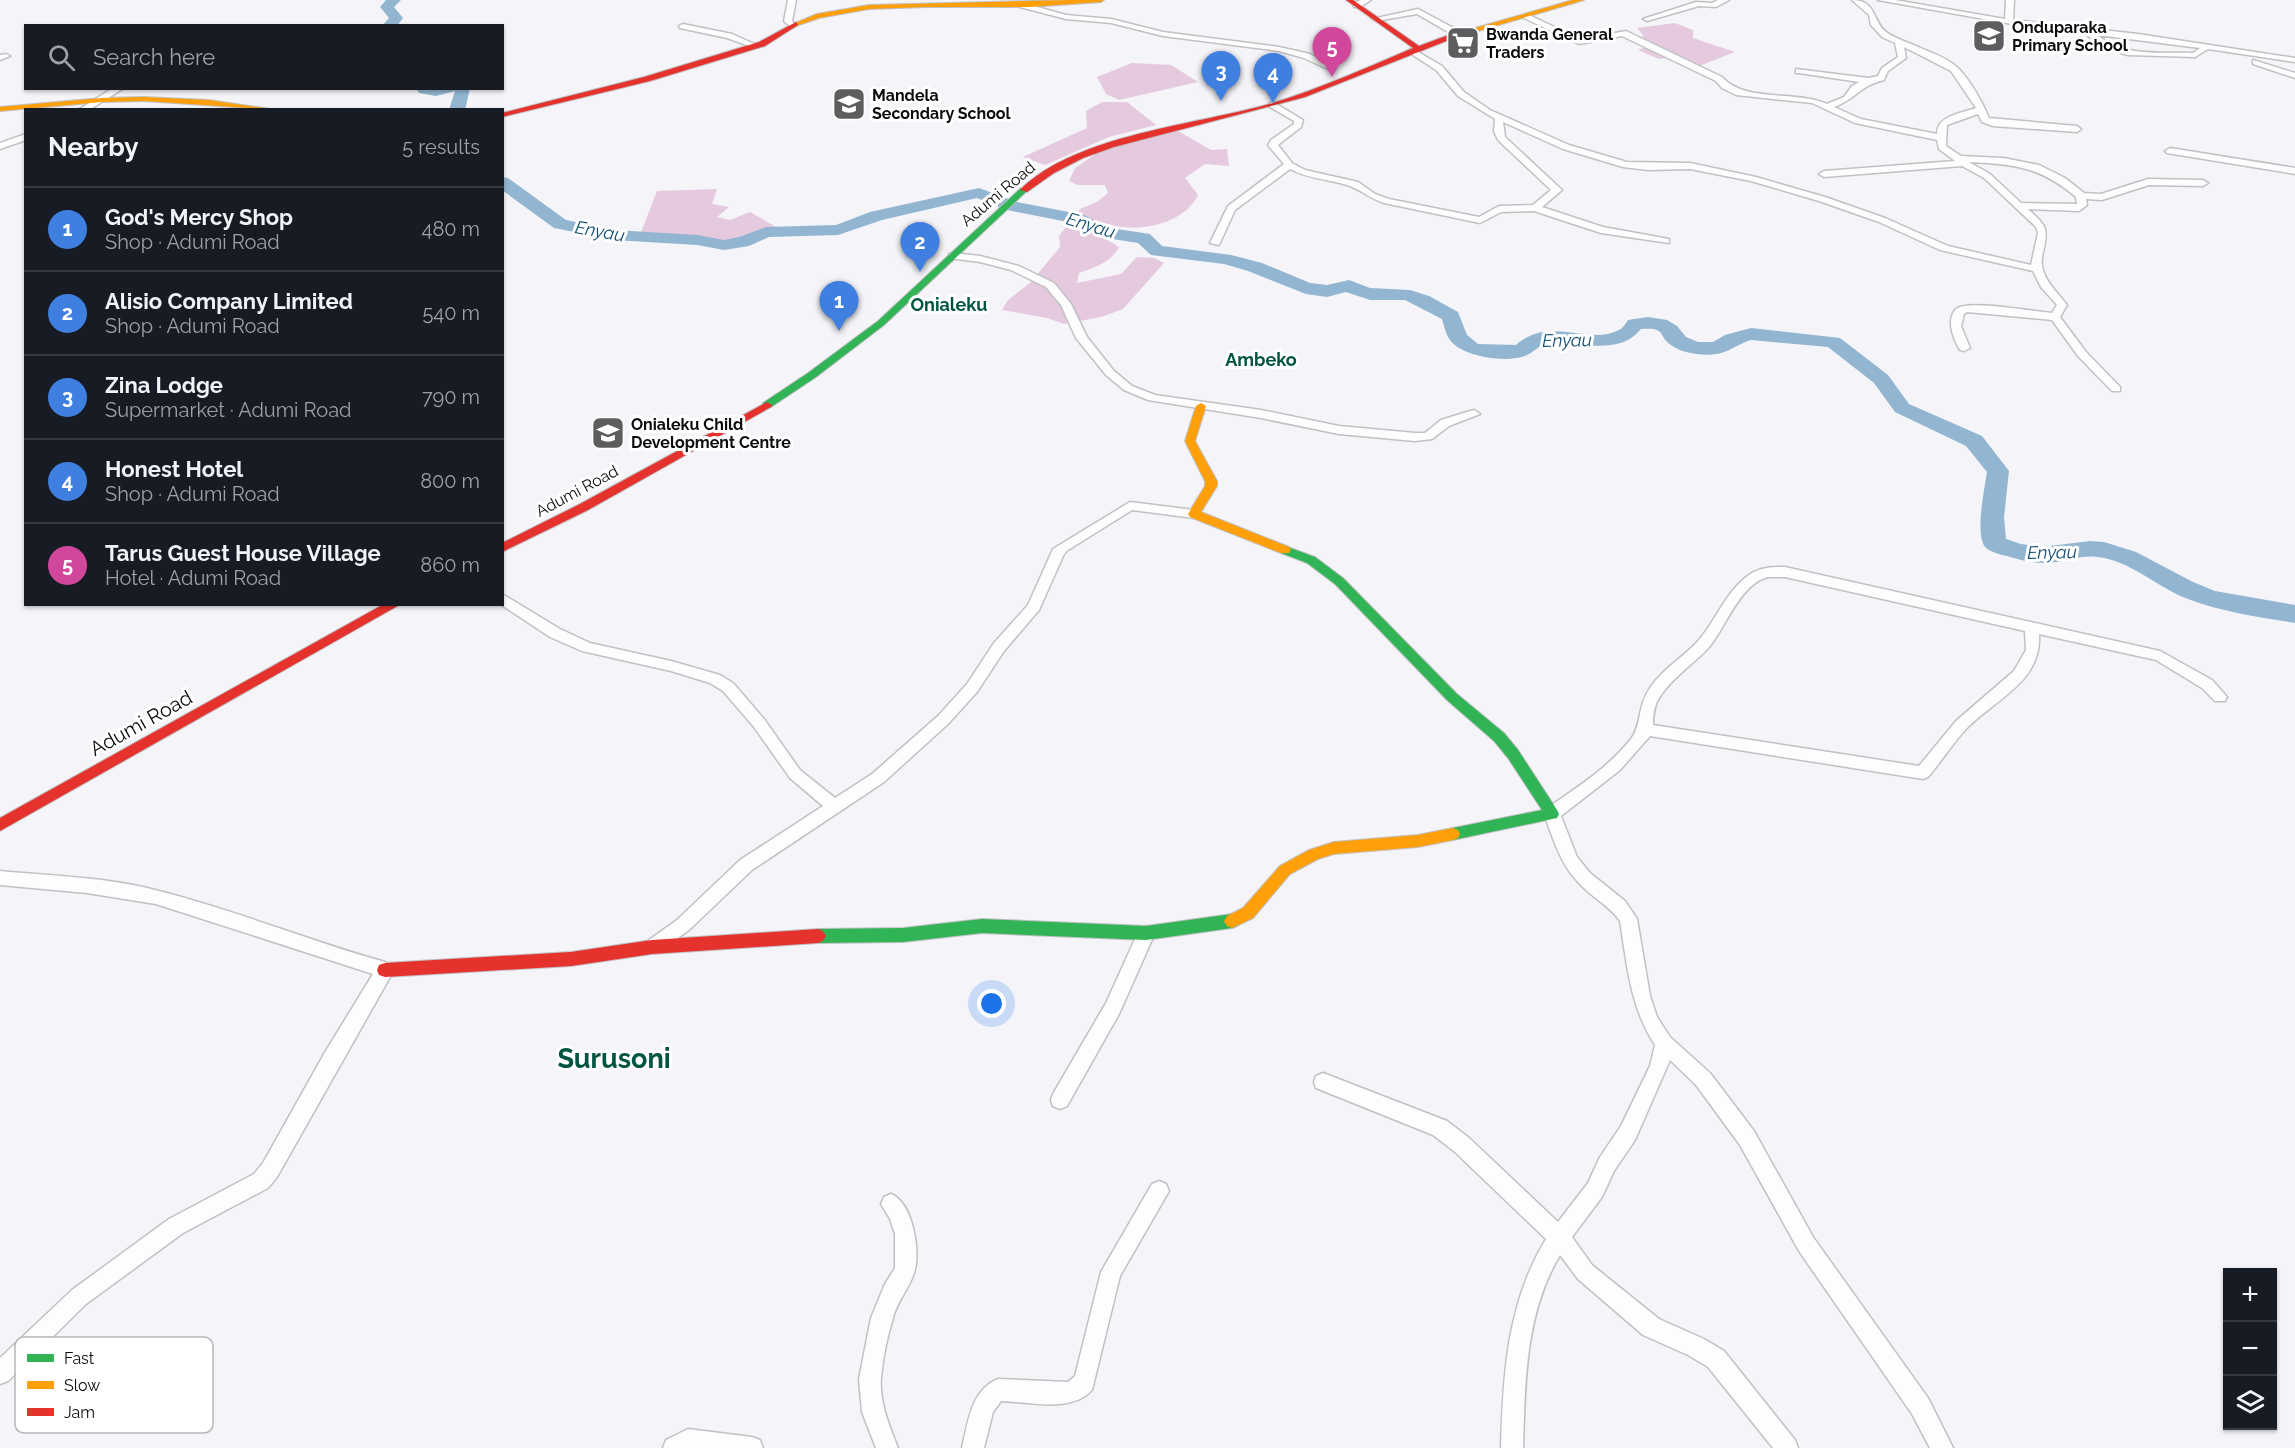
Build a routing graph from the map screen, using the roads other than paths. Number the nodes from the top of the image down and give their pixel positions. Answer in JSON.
{"nodes":[{"id":1,"x":792,"y":0,"type":"edge"},
{"id":2,"x":1101,"y":0,"type":"edge"},
{"id":3,"x":1581,"y":0,"type":"edge"},
{"id":4,"x":1725,"y":0,"type":"edge"},
{"id":5,"x":1856,"y":0,"type":"edge"},
{"id":6,"x":1882,"y":0,"type":"edge"},
{"id":7,"x":2010,"y":0,"type":"edge"},
{"id":8,"x":1362,"y":1,"type":"edge"},
{"id":9,"x":1023,"y":4,"type":"junction"},
{"id":10,"x":1048,"y":13,"type":"junction"},
{"id":11,"x":1526,"y":17,"type":"junction"},
{"id":12,"x":1029,"y":18,"type":"dead end"},
{"id":13,"x":1376,"y":19,"type":"junction"},
{"id":14,"x":1647,"y":19,"type":"dead end"},
{"id":15,"x":2009,"y":22,"type":"junction"},
{"id":16,"x":683,"y":26,"type":"dead end"},
{"id":17,"x":792,"y":26,"type":"junction"},
{"id":18,"x":2089,"y":32,"type":"junction"},
{"id":19,"x":1458,"y":34,"type":"junction"},
{"id":20,"x":1899,"y":42,"type":"junction"},
{"id":21,"x":755,"y":46,"type":"junction"},
{"id":22,"x":2206,"y":47,"type":"junction"},
{"id":23,"x":1416,"y":49,"type":"junction"},
{"id":24,"x":2216,"y":49,"type":"junction"},
{"id":25,"x":2295,"y":60,"type":"edge"},
{"id":26,"x":1331,"y":67,"type":"dead end"},
{"id":27,"x":1799,"y":70,"type":"dead end"},
{"id":28,"x":2295,"y":76,"type":"edge"},
{"id":29,"x":1868,"y":81,"type":"junction"},
{"id":30,"x":117,"y":90,"type":"edge"},
{"id":31,"x":102,"y":100,"type":"junction"},
{"id":32,"x":1273,"y":105,"type":"junction"},
{"id":33,"x":1829,"y":106,"type":"junction"},
{"id":34,"x":24,"y":108,"type":"edge"},
{"id":35,"x":37,"y":108,"type":"edge"},
{"id":36,"x":86,"y":108,"type":"edge"},
{"id":37,"x":260,"y":108,"type":"edge"},
{"id":38,"x":0,"y":109,"type":"edge"},
{"id":39,"x":1980,"y":110,"type":"junction"},
{"id":40,"x":504,"y":115,"type":"edge"},
{"id":41,"x":1499,"y":119,"type":"junction"},
{"id":42,"x":2077,"y":129,"type":"dead end"},
{"id":43,"x":24,"y":138,"type":"edge"},
{"id":44,"x":1941,"y":138,"type":"junction"},
{"id":45,"x":0,"y":147,"type":"edge"},
{"id":46,"x":2170,"y":151,"type":"dead end"},
{"id":47,"x":1961,"y":161,"type":"junction"},
{"id":48,"x":1289,"y":165,"type":"junction"},
{"id":49,"x":2295,"y":171,"type":"edge"},
{"id":50,"x":1824,"y":174,"type":"dead end"},
{"id":51,"x":2203,"y":183,"type":"dead end"},
{"id":52,"x":2081,"y":196,"type":"junction"},
{"id":53,"x":2021,"y":206,"type":"junction"},
{"id":54,"x":1535,"y":208,"type":"junction"},
{"id":55,"x":1665,"y":241,"type":"dead end"},
{"id":56,"x":1215,"y":243,"type":"dead end"},
{"id":57,"x":953,"y":256,"type":"junction"},
{"id":58,"x":2037,"y":268,"type":"junction"},
{"id":59,"x":2055,"y":317,"type":"junction"},
{"id":60,"x":1964,"y":348,"type":"dead end"},
{"id":61,"x":2116,"y":389,"type":"dead end"},
{"id":62,"x":1201,"y":406,"type":"junction"},
{"id":63,"x":1474,"y":414,"type":"dead end"},
{"id":64,"x":1194,"y":514,"type":"junction"},
{"id":65,"x":504,"y":547,"type":"edge"},
{"id":66,"x":504,"y":600,"type":"edge"},
{"id":67,"x":391,"y":606,"type":"edge"},
{"id":68,"x":2032,"y":627,"type":"junction"},
{"id":69,"x":2220,"y":698,"type":"dead end"},
{"id":70,"x":1646,"y":730,"type":"junction"},
{"id":71,"x":836,"y":807,"type":"junction"},
{"id":72,"x":1552,"y":814,"type":"junction"},
{"id":73,"x":1,"y":823,"type":"edge"},
{"id":74,"x":0,"y":878,"type":"edge"},
{"id":75,"x":1146,"y":933,"type":"junction"},
{"id":76,"x":652,"y":947,"type":"junction"},
{"id":77,"x":385,"y":970,"type":"junction"},
{"id":78,"x":1664,"y":1043,"type":"junction"},
{"id":79,"x":1323,"y":1082,"type":"dead end"},
{"id":80,"x":1060,"y":1100,"type":"dead end"},
{"id":81,"x":1159,"y":1191,"type":"dead end"},
{"id":82,"x":891,"y":1204,"type":"dead end"},
{"id":83,"x":1559,"y":1237,"type":"junction"},
{"id":84,"x":36,"y":1337,"type":"edge"},
{"id":85,"x":15,"y":1357,"type":"edge"},
{"id":86,"x":0,"y":1372,"type":"edge"},
{"id":87,"x":674,"y":1448,"type":"edge"},
{"id":88,"x":752,"y":1448,"type":"edge"},
{"id":89,"x":887,"y":1448,"type":"edge"},
{"id":90,"x":973,"y":1448,"type":"edge"},
{"id":91,"x":1512,"y":1448,"type":"edge"},
{"id":92,"x":1787,"y":1448,"type":"edge"},
{"id":93,"x":1942,"y":1448,"type":"edge"}],
"edges":[{"from":1,"to":17,"type":"street"},
{"from":2,"to":9,"type":"street"},
{"from":3,"to":11,"type":"street","name":"Adumi Road"},
{"from":4,"to":14,"type":"street"},
{"from":5,"to":20,"type":"street"},
{"from":6,"to":15,"type":"street"},
{"from":7,"to":15,"type":"street"},
{"from":8,"to":13,"type":"street"},
{"from":9,"to":10,"type":"street"},
{"from":9,"to":17,"type":"street"},
{"from":10,"to":12,"type":"street"},
{"from":10,"to":26,"type":"street"},
{"from":11,"to":19,"type":"street","name":"Adumi Road"},
{"from":11,"to":33,"type":"street"},
{"from":13,"to":19,"type":"street"},
{"from":13,"to":23,"type":"street"},
{"from":15,"to":18,"type":"street"},
{"from":16,"to":21,"type":"street"},
{"from":17,"to":21,"type":"street"},
{"from":18,"to":22,"type":"street"},
{"from":18,"to":22,"type":"street"},
{"from":19,"to":23,"type":"street","name":"Adumi Road"},
{"from":20,"to":29,"type":"street"},
{"from":20,"to":39,"type":"street"},
{"from":21,"to":40,"type":"street"},
{"from":22,"to":24,"type":"street"},
{"from":23,"to":32,"type":"street","name":"Adumi Road"},
{"from":23,"to":41,"type":"street"},
{"from":24,"to":25,"type":"street"},
{"from":24,"to":28,"type":"street"},
{"from":27,"to":29,"type":"street"},
{"from":29,"to":33,"type":"street"},
{"from":30,"to":31,"type":"street"},
{"from":31,"to":35,"type":"street"},
{"from":31,"to":36,"type":"street"},
{"from":31,"to":37,"type":"street"},
{"from":32,"to":48,"type":"street"},
{"from":32,"to":57,"type":"street","name":"Adumi Road"},
{"from":33,"to":44,"type":"street"},
{"from":34,"to":38,"type":"street"},
{"from":39,"to":42,"type":"street"},
{"from":39,"to":44,"type":"street"},
{"from":41,"to":54,"type":"street"},
{"from":41,"to":58,"type":"street"},
{"from":43,"to":45,"type":"street"},
{"from":44,"to":47,"type":"street"},
{"from":46,"to":49,"type":"street"},
{"from":47,"to":50,"type":"street"},
{"from":47,"to":52,"type":"street"},
{"from":47,"to":53,"type":"street"},
{"from":48,"to":54,"type":"street"},
{"from":48,"to":56,"type":"street"},
{"from":51,"to":52,"type":"street"},
{"from":52,"to":53,"type":"street"},
{"from":53,"to":58,"type":"street"},
{"from":54,"to":55,"type":"street"},
{"from":57,"to":62,"type":"street"},
{"from":57,"to":65,"type":"street","name":"Adumi Road"},
{"from":58,"to":59,"type":"street"},
{"from":59,"to":60,"type":"street"},
{"from":59,"to":61,"type":"street"},
{"from":62,"to":63,"type":"street"},
{"from":62,"to":64,"type":"street"},
{"from":64,"to":71,"type":"street"},
{"from":64,"to":72,"type":"street"},
{"from":66,"to":71,"type":"street"},
{"from":67,"to":73,"type":"street","name":"Adumi Road"},
{"from":68,"to":69,"type":"street"},
{"from":68,"to":70,"type":"street"},
{"from":68,"to":70,"type":"street"},
{"from":70,"to":72,"type":"street"},
{"from":71,"to":76,"type":"street"},
{"from":72,"to":75,"type":"street"},
{"from":72,"to":78,"type":"street"},
{"from":74,"to":77,"type":"street"},
{"from":75,"to":76,"type":"street"},
{"from":75,"to":80,"type":"street"},
{"from":76,"to":77,"type":"street"},
{"from":77,"to":84,"type":"street"},
{"from":78,"to":83,"type":"street"},
{"from":78,"to":93,"type":"street"},
{"from":79,"to":83,"type":"street"},
{"from":81,"to":90,"type":"street"},
{"from":82,"to":89,"type":"street"},
{"from":83,"to":91,"type":"street"},
{"from":83,"to":92,"type":"street"},
{"from":85,"to":86,"type":"street"},
{"from":87,"to":88,"type":"street"}]}
